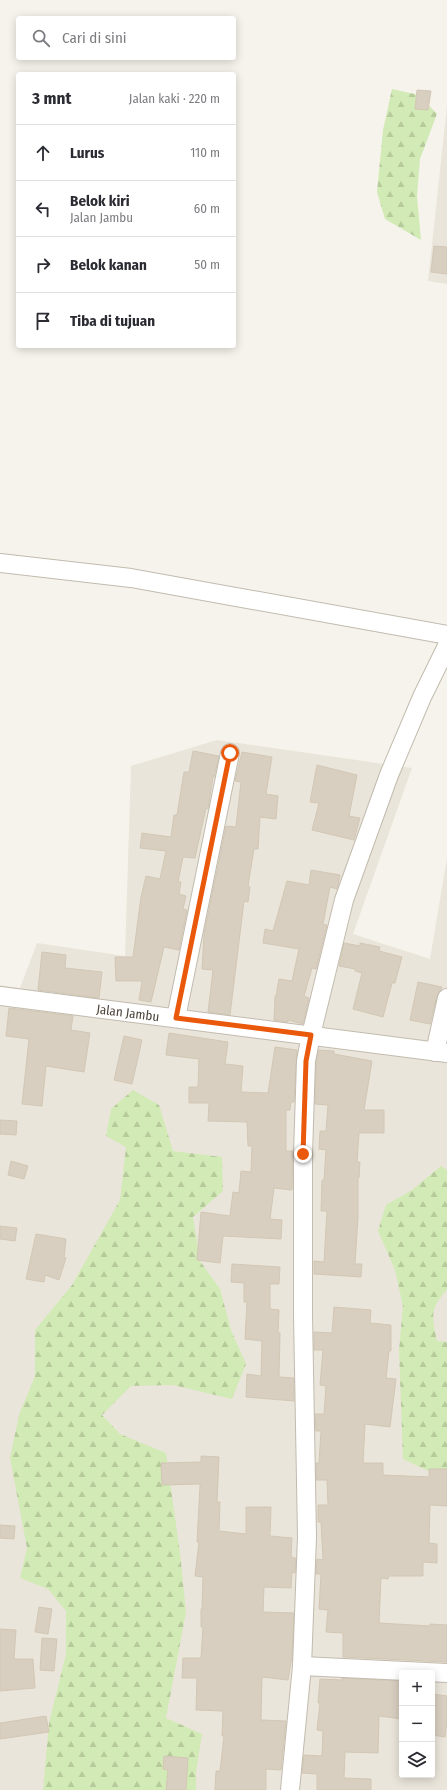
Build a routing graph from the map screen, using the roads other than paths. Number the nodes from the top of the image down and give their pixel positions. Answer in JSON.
{"nodes":[{"id":1,"x":0,"y":563,"type":"edge"},
{"id":2,"x":447,"y":634,"type":"edge"},
{"id":3,"x":447,"y":646,"type":"edge"},
{"id":4,"x":230,"y":753,"type":"dead end"},
{"id":5,"x":0,"y":996,"type":"edge"},
{"id":6,"x":447,"y":998,"type":"edge"},
{"id":7,"x":176,"y":1018,"type":"junction"},
{"id":8,"x":311,"y":1035,"type":"junction"},
{"id":9,"x":441,"y":1053,"type":"edge"},
{"id":10,"x":302,"y":1666,"type":"junction"},
{"id":11,"x":447,"y":1674,"type":"edge"},
{"id":12,"x":290,"y":1790,"type":"edge"}],
"edges":[{"from":1,"to":2,"type":"street"},
{"from":3,"to":8,"type":"street"},
{"from":4,"to":7,"type":"street"},
{"from":5,"to":7,"type":"street","name":"Jalan Jambu"},
{"from":6,"to":9,"type":"street"},
{"from":7,"to":8,"type":"street","name":"Jalan Jambu"},
{"from":8,"to":9,"type":"street","name":"Jalan Jambu"},
{"from":8,"to":10,"type":"street"},
{"from":10,"to":11,"type":"street"},
{"from":10,"to":12,"type":"street"}]}
